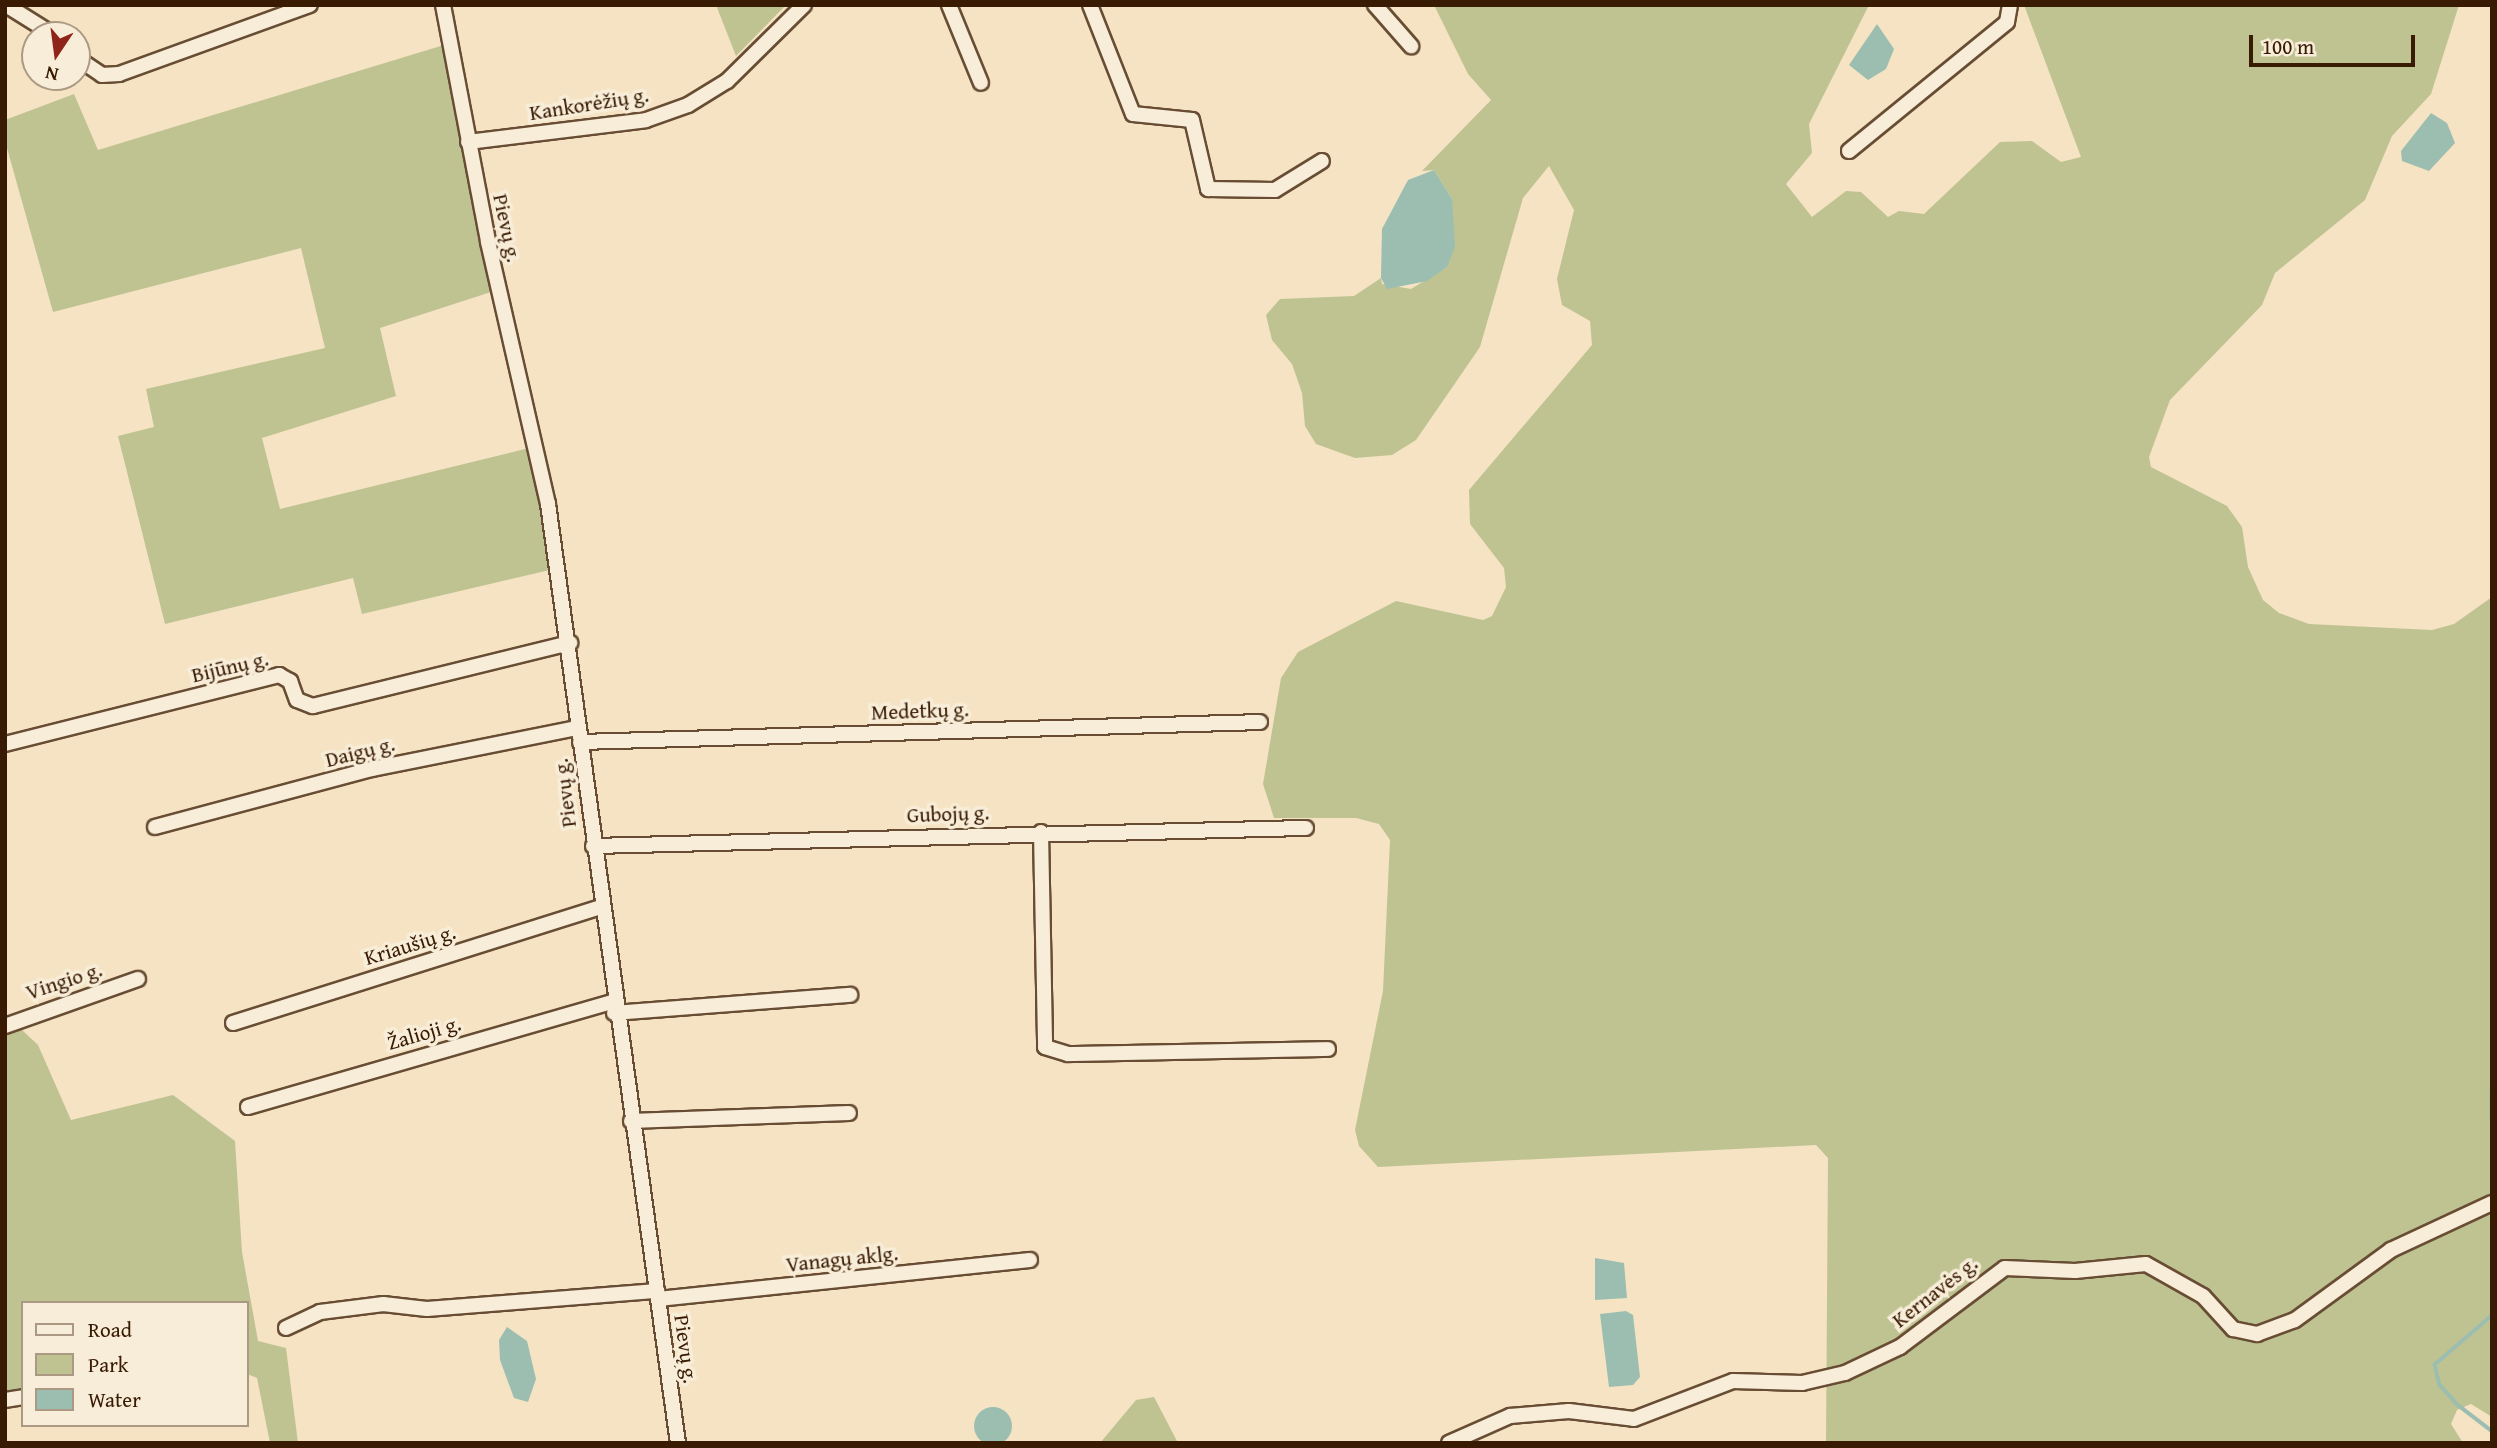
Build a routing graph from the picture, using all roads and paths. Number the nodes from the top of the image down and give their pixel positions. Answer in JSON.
{"nodes":[{"id":1,"x":6,"y":5,"type":"edge"},
{"id":2,"x":310,"y":5,"type":"edge"},
{"id":3,"x":443,"y":5,"type":"edge"},
{"id":4,"x":804,"y":5,"type":"edge"},
{"id":5,"x":949,"y":5,"type":"edge"},
{"id":6,"x":1090,"y":5,"type":"edge"},
{"id":7,"x":1375,"y":5,"type":"edge"},
{"id":8,"x":2010,"y":5,"type":"edge"},
{"id":9,"x":32,"y":21,"type":"edge"},
{"id":10,"x":1411,"y":46,"type":"dead end"},
{"id":11,"x":91,"y":68,"type":"edge"},
{"id":12,"x":981,"y":83,"type":"dead end"},
{"id":13,"x":468,"y":142,"type":"junction"},
{"id":14,"x":1850,"y":151,"type":"dead end"},
{"id":15,"x":1322,"y":161,"type":"dead end"},
{"id":16,"x":570,"y":643,"type":"junction"},
{"id":17,"x":1260,"y":722,"type":"dead end"},
{"id":18,"x":579,"y":735,"type":"junction"},
{"id":19,"x":5,"y":744,"type":"edge"},
{"id":20,"x":155,"y":827,"type":"dead end"},
{"id":21,"x":1306,"y":828,"type":"dead end"},
{"id":22,"x":1041,"y":832,"type":"junction"},
{"id":23,"x":593,"y":846,"type":"junction"},
{"id":24,"x":601,"y":907,"type":"junction"},
{"id":25,"x":138,"y":979,"type":"dead end"},
{"id":26,"x":850,"y":995,"type":"dead end"},
{"id":27,"x":613,"y":1007,"type":"junction"},
{"id":28,"x":233,"y":1023,"type":"dead end"},
{"id":29,"x":5,"y":1026,"type":"edge"},
{"id":30,"x":1328,"y":1049,"type":"dead end"},
{"id":31,"x":248,"y":1107,"type":"dead end"},
{"id":32,"x":849,"y":1113,"type":"dead end"},
{"id":33,"x":631,"y":1121,"type":"junction"},
{"id":34,"x":2492,"y":1203,"type":"edge"},
{"id":35,"x":1030,"y":1260,"type":"dead end"},
{"id":36,"x":657,"y":1295,"type":"junction"},
{"id":37,"x":286,"y":1328,"type":"dead end"},
{"id":38,"x":678,"y":1443,"type":"edge"},
{"id":39,"x":1449,"y":1443,"type":"edge"}],
"edges":[{"from":1,"to":9,"type":"street"},
{"from":2,"to":11,"type":"street"},
{"from":3,"to":13,"type":"street","name":"Pievų g."},
{"from":4,"to":13,"type":"street","name":"Kankorėžių g."},
{"from":5,"to":12,"type":"street"},
{"from":6,"to":15,"type":"street"},
{"from":7,"to":10,"type":"street"},
{"from":8,"to":14,"type":"street"},
{"from":13,"to":16,"type":"street","name":"Pievų g."},
{"from":16,"to":18,"type":"street","name":"Pievų g."},
{"from":16,"to":19,"type":"street","name":"Bijūnų g."},
{"from":17,"to":18,"type":"street","name":"Medetkų g."},
{"from":18,"to":20,"type":"street","name":"Daigų g."},
{"from":18,"to":23,"type":"street","name":"Pievų g."},
{"from":21,"to":22,"type":"street","name":"Gubojų g."},
{"from":22,"to":23,"type":"street","name":"Gubojų g."},
{"from":22,"to":30,"type":"street"},
{"from":23,"to":24,"type":"street","name":"Pievų g."},
{"from":24,"to":27,"type":"street","name":"Pievų g."},
{"from":24,"to":28,"type":"street","name":"Kriaušių g."},
{"from":25,"to":29,"type":"street","name":"Vingio g."},
{"from":26,"to":27,"type":"street","name":"Žalioji g."},
{"from":27,"to":31,"type":"street","name":"Žalioji g."},
{"from":27,"to":33,"type":"street","name":"Pievų g."},
{"from":32,"to":33,"type":"street"},
{"from":33,"to":36,"type":"street","name":"Pievų g."},
{"from":34,"to":39,"type":"street","name":"Kernavės g."},
{"from":35,"to":36,"type":"street","name":"Vanagų aklg."},
{"from":36,"to":37,"type":"street","name":"Vanagų aklg."},
{"from":36,"to":38,"type":"street","name":"Pievų g."}]}
